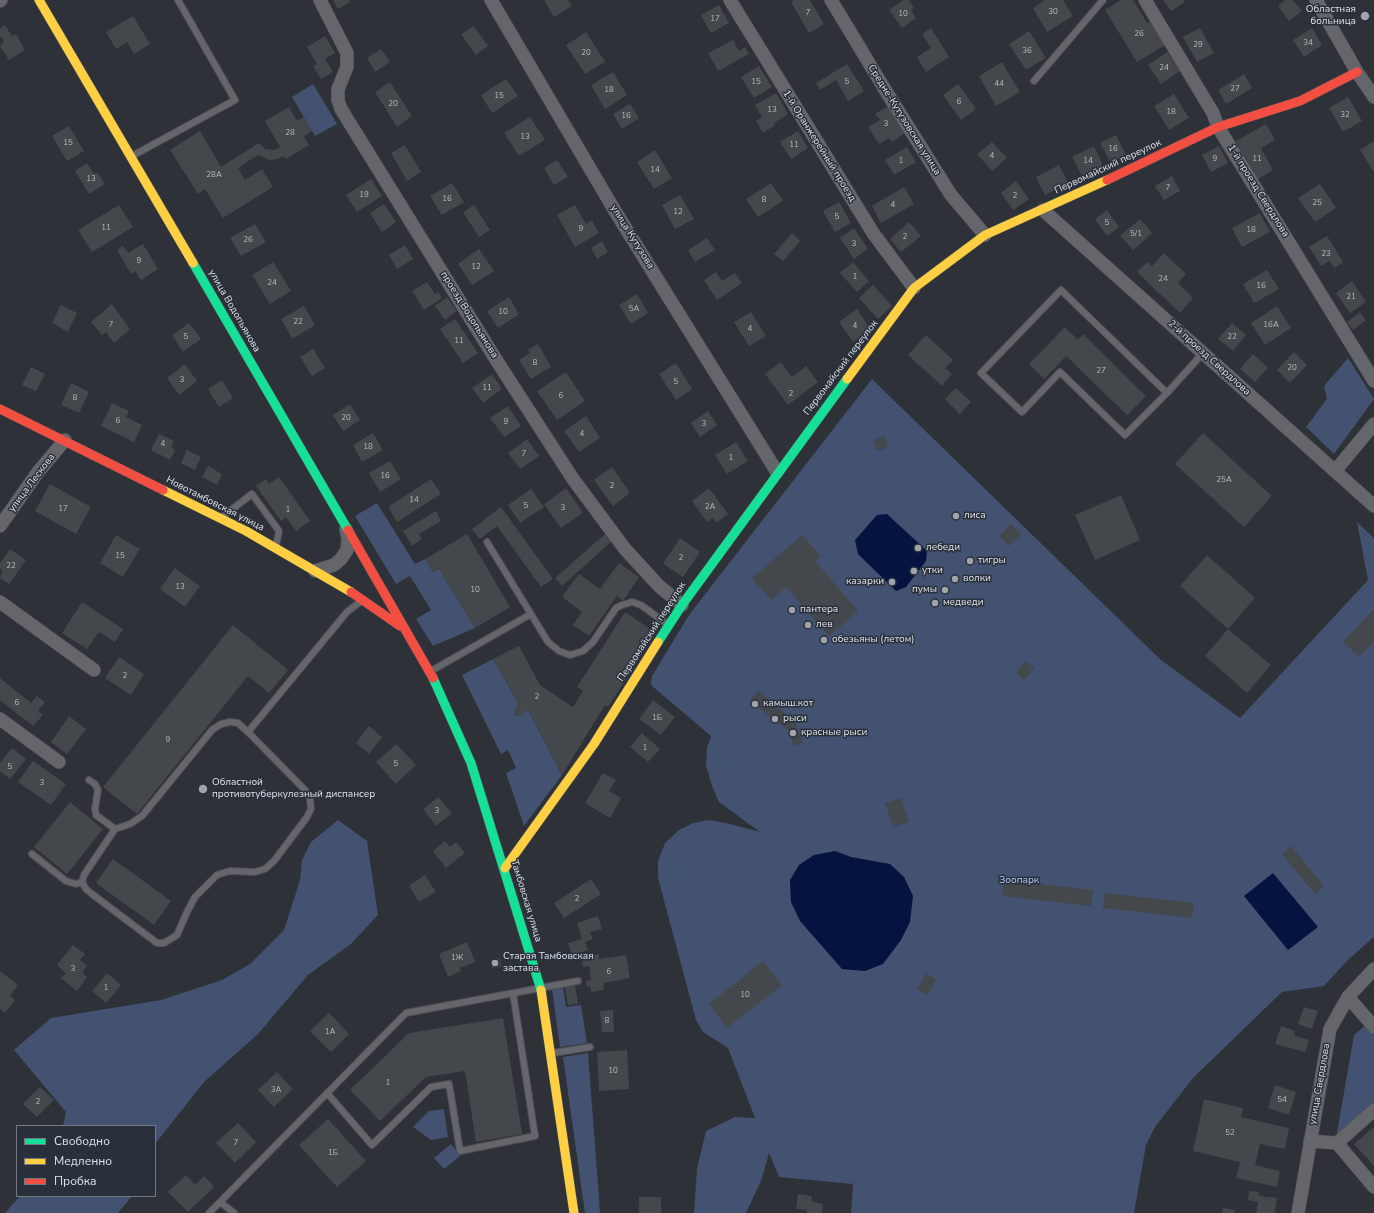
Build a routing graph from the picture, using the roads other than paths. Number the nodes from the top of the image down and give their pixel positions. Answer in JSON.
{"nodes":[{"id":1,"x":39,"y":0,"type":"edge"},
{"id":2,"x":178,"y":0,"type":"edge"},
{"id":3,"x":320,"y":0,"type":"edge"},
{"id":4,"x":491,"y":0,"type":"edge"},
{"id":5,"x":730,"y":0,"type":"edge"},
{"id":6,"x":831,"y":0,"type":"edge"},
{"id":7,"x":1104,"y":0,"type":"edge"},
{"id":8,"x":1145,"y":0,"type":"edge"},
{"id":9,"x":1316,"y":0,"type":"edge"},
{"id":10,"x":1357,"y":72,"type":"junction"},
{"id":11,"x":1034,"y":81,"type":"dead end"},
{"id":12,"x":1374,"y":97,"type":"edge"},
{"id":13,"x":1218,"y":127,"type":"junction"},
{"id":14,"x":132,"y":156,"type":"junction"},
{"id":15,"x":1044,"y":210,"type":"junction"},
{"id":16,"x":985,"y":235,"type":"junction"},
{"id":17,"x":914,"y":288,"type":"junction"},
{"id":18,"x":1203,"y":353,"type":"junction"},
{"id":19,"x":1374,"y":381,"type":"edge"},
{"id":20,"x":1167,"y":393,"type":"junction"},
{"id":21,"x":0,"y":409,"type":"edge"},
{"id":22,"x":1374,"y":424,"type":"edge"},
{"id":23,"x":65,"y":440,"type":"junction"},
{"id":24,"x":1335,"y":471,"type":"junction"},
{"id":25,"x":777,"y":472,"type":"junction"},
{"id":26,"x":1374,"y":506,"type":"edge"},
{"id":27,"x":220,"y":518,"type":"junction"},
{"id":28,"x":345,"y":525,"type":"junction"},
{"id":29,"x":0,"y":526,"type":"edge"},
{"id":30,"x":487,"y":542,"type":"dead end"},
{"id":31,"x":275,"y":548,"type":"junction"},
{"id":32,"x":315,"y":571,"type":"junction"},
{"id":33,"x":364,"y":599,"type":"junction"},
{"id":34,"x":0,"y":602,"type":"edge"},
{"id":35,"x":682,"y":604,"type":"junction"},
{"id":36,"x":531,"y":614,"type":"junction"},
{"id":37,"x":669,"y":625,"type":"junction"},
{"id":38,"x":409,"y":634,"type":"junction"},
{"id":39,"x":94,"y":670,"type":"dead end"},
{"id":40,"x":429,"y":672,"type":"junction"},
{"id":41,"x":0,"y":719,"type":"edge"},
{"id":42,"x":248,"y":732,"type":"junction"},
{"id":43,"x":59,"y":762,"type":"dead end"},
{"id":44,"x":89,"y":780,"type":"dead end"},
{"id":45,"x":115,"y":829,"type":"junction"},
{"id":46,"x":32,"y":854,"type":"dead end"},
{"id":47,"x":505,"y":868,"type":"junction"},
{"id":48,"x":82,"y":882,"type":"junction"},
{"id":49,"x":1374,"y":969,"type":"edge"},
{"id":50,"x":578,"y":982,"type":"dead end"},
{"id":51,"x":541,"y":988,"type":"junction"},
{"id":52,"x":513,"y":993,"type":"junction"},
{"id":53,"x":1348,"y":997,"type":"junction"},
{"id":54,"x":1374,"y":1027,"type":"edge"},
{"id":55,"x":590,"y":1048,"type":"dead end"},
{"id":56,"x":551,"y":1054,"type":"junction"},
{"id":57,"x":327,"y":1093,"type":"junction"},
{"id":58,"x":1374,"y":1110,"type":"edge"},
{"id":59,"x":1310,"y":1141,"type":"junction"},
{"id":60,"x":1337,"y":1143,"type":"junction"},
{"id":61,"x":1374,"y":1187,"type":"edge"},
{"id":62,"x":220,"y":1202,"type":"junction"},
{"id":63,"x":209,"y":1213,"type":"edge"},
{"id":64,"x":234,"y":1213,"type":"edge"},
{"id":65,"x":574,"y":1213,"type":"edge"},
{"id":66,"x":1298,"y":1213,"type":"edge"}],
"edges":[{"from":1,"to":14,"type":"street","name":"улица Водопьянова"},
{"from":2,"to":14,"type":"lane"},
{"from":3,"to":35,"type":"street","name":"проезд Водопьянова"},
{"from":4,"to":25,"type":"street","name":"улица Кутузова"},
{"from":5,"to":17,"type":"street","name":"1-й Оранжерейный проезд"},
{"from":6,"to":16,"type":"street","name":"Средне-Кутузовская улица"},
{"from":7,"to":11,"type":"lane"},
{"from":8,"to":13,"type":"street","name":"1-й проезд Свердлова"},
{"from":9,"to":10,"type":"street"},
{"from":10,"to":12,"type":"street"},
{"from":10,"to":13,"type":"street","name":"Первомайский переулок"},
{"from":13,"to":15,"type":"street","name":"Первомайский переулок"},
{"from":13,"to":19,"type":"street","name":"1-й проезд Свердлова"},
{"from":14,"to":28,"type":"street","name":"улица Водопьянова"},
{"from":15,"to":16,"type":"street","name":"Первомайский переулок"},
{"from":15,"to":18,"type":"street","name":"2-й проезд Свердлова"},
{"from":16,"to":17,"type":"street","name":"Первомайский переулок"},
{"from":17,"to":25,"type":"street","name":"Первомайский переулок"},
{"from":18,"to":20,"type":"lane"},
{"from":18,"to":24,"type":"street","name":"2-й проезд Свердлова"},
{"from":20,"to":20,"type":"lane"},
{"from":21,"to":23,"type":"street","name":"Новотамбовская улица"},
{"from":22,"to":24,"type":"street"},
{"from":23,"to":27,"type":"street","name":"Новотамбовская улица"},
{"from":23,"to":29,"type":"street","name":"улица Лескова"},
{"from":24,"to":26,"type":"street","name":"2-й проезд Свердлова"},
{"from":25,"to":35,"type":"street","name":"Первомайский переулок"},
{"from":27,"to":31,"type":"street","name":"Новотамбовская улица"},
{"from":27,"to":31,"type":"lane"},
{"from":28,"to":32,"type":"street"},
{"from":28,"to":38,"type":"street","name":"улица Водопьянова"},
{"from":30,"to":36,"type":"lane"},
{"from":31,"to":32,"type":"street","name":"Новотамбовская улица"},
{"from":32,"to":33,"type":"street","name":"Новотамбовская улица"},
{"from":33,"to":38,"type":"street","name":"Новотамбовская улица"},
{"from":33,"to":42,"type":"lane"},
{"from":34,"to":39,"type":"street"},
{"from":35,"to":37,"type":"street","name":"Первомайский переулок"},
{"from":36,"to":37,"type":"lane"},
{"from":36,"to":40,"type":"lane"},
{"from":37,"to":47,"type":"street","name":"Первомайский переулок"},
{"from":38,"to":40,"type":"street","name":"Тамбовская улица"},
{"from":40,"to":47,"type":"street","name":"Тамбовская улица"},
{"from":41,"to":43,"type":"street"},
{"from":42,"to":45,"type":"lane"},
{"from":42,"to":48,"type":"lane"},
{"from":44,"to":45,"type":"lane"},
{"from":45,"to":48,"type":"lane"},
{"from":46,"to":48,"type":"lane"},
{"from":47,"to":51,"type":"street","name":"Тамбовская улица"},
{"from":49,"to":53,"type":"street","name":"улица Свердлова"},
{"from":50,"to":51,"type":"lane"},
{"from":51,"to":52,"type":"lane"},
{"from":51,"to":56,"type":"street","name":"Тамбовская улица"},
{"from":52,"to":57,"type":"lane"},
{"from":52,"to":57,"type":"lane"},
{"from":53,"to":54,"type":"street"},
{"from":53,"to":59,"type":"street","name":"улица Свердлова"},
{"from":55,"to":56,"type":"lane"},
{"from":56,"to":65,"type":"street","name":"Тамбовская улица"},
{"from":57,"to":62,"type":"lane"},
{"from":58,"to":60,"type":"street"},
{"from":59,"to":60,"type":"street"},
{"from":59,"to":66,"type":"street","name":"улица Свердлова"},
{"from":60,"to":61,"type":"street"},
{"from":62,"to":63,"type":"lane"},
{"from":62,"to":64,"type":"lane"}]}
